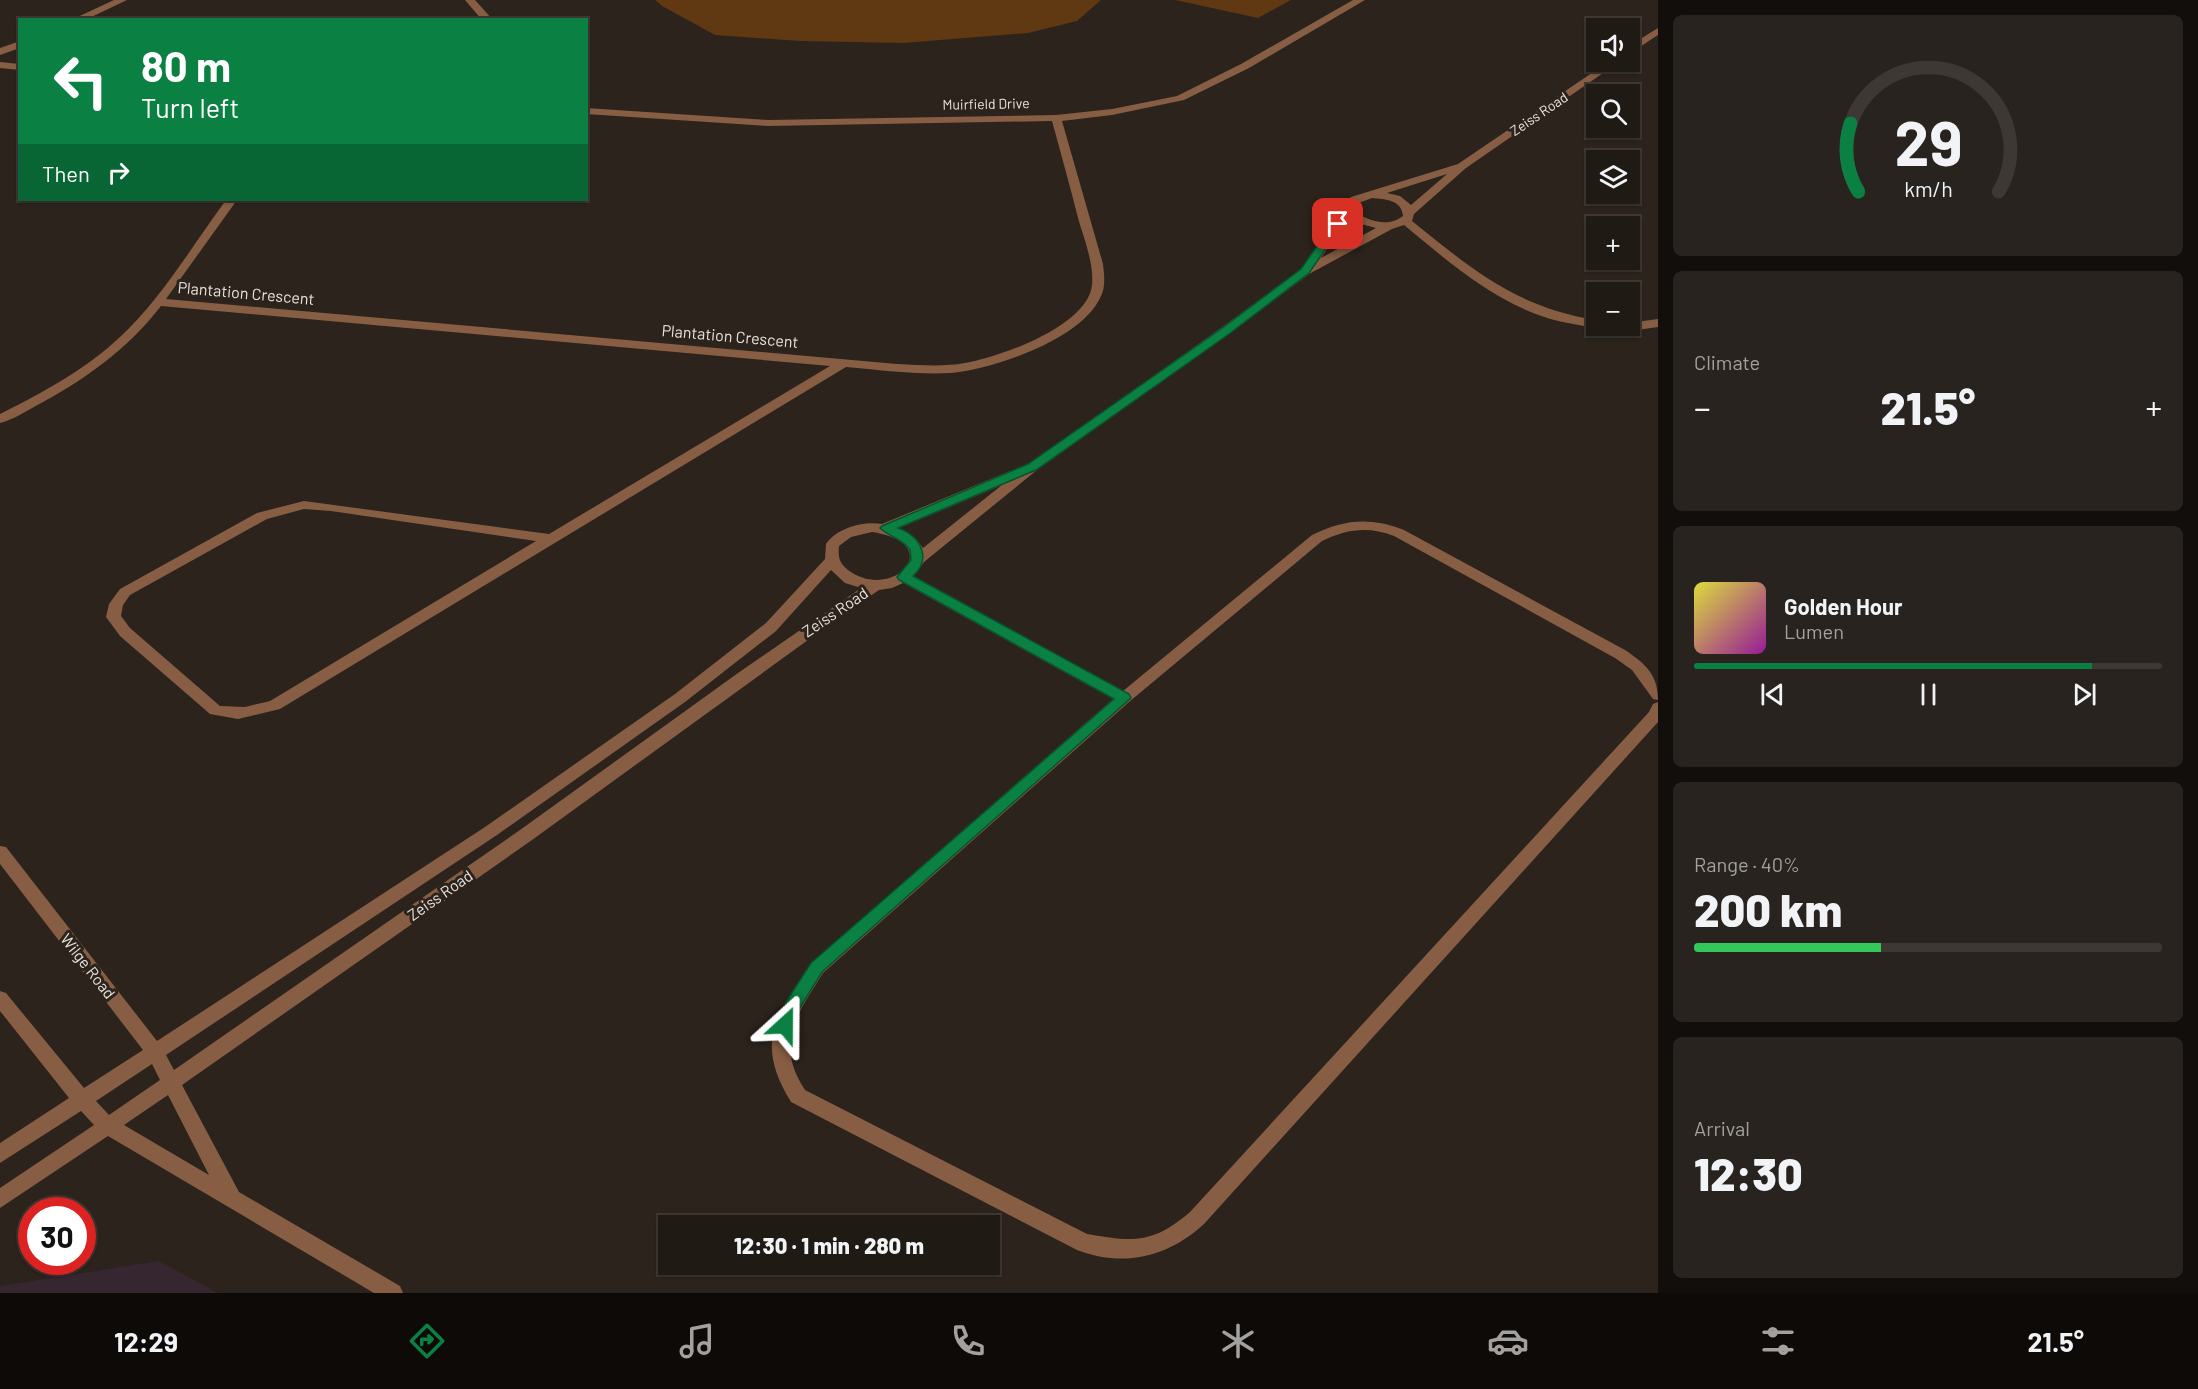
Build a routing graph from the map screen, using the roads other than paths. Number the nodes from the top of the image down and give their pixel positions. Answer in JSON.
{"nodes":[{"id":1,"x":122,"y":0,"type":"edge"},
{"id":2,"x":470,"y":0,"type":"edge"},
{"id":3,"x":1360,"y":0,"type":"edge"},
{"id":4,"x":81,"y":18,"type":"edge"},
{"id":5,"x":486,"y":18,"type":"edge"},
{"id":6,"x":1654,"y":34,"type":"edge"},
{"id":7,"x":1640,"y":44,"type":"edge"},
{"id":8,"x":18,"y":45,"type":"edge"},
{"id":9,"x":0,"y":52,"type":"edge"},
{"id":10,"x":0,"y":65,"type":"edge"},
{"id":11,"x":18,"y":66,"type":"edge"},
{"id":12,"x":1599,"y":72,"type":"edge"},
{"id":13,"x":588,"y":111,"type":"edge"},
{"id":14,"x":1056,"y":118,"type":"junction"},
{"id":15,"x":1462,"y":166,"type":"junction"},
{"id":16,"x":1372,"y":195,"type":"junction"},
{"id":17,"x":230,"y":201,"type":"edge"},
{"id":18,"x":1349,"y":208,"type":"junction"},
{"id":19,"x":1407,"y":217,"type":"junction"},
{"id":20,"x":1388,"y":226,"type":"junction"},
{"id":21,"x":1305,"y":271,"type":"junction"},
{"id":22,"x":157,"y":302,"type":"junction"},
{"id":23,"x":1586,"y":322,"type":"edge"},
{"id":24,"x":1658,"y":323,"type":"edge"},
{"id":25,"x":1640,"y":326,"type":"edge"},
{"id":26,"x":844,"y":363,"type":"junction"},
{"id":27,"x":0,"y":419,"type":"edge"},
{"id":28,"x":1032,"y":467,"type":"junction"},
{"id":29,"x":886,"y":528,"type":"junction"},
{"id":30,"x":551,"y":539,"type":"junction"},
{"id":31,"x":917,"y":560,"type":"junction"},
{"id":32,"x":831,"y":561,"type":"junction"},
{"id":33,"x":904,"y":577,"type":"junction"},
{"id":34,"x":876,"y":585,"type":"junction"},
{"id":35,"x":1658,"y":695,"type":"edge"},
{"id":36,"x":1124,"y":698,"type":"junction"},
{"id":37,"x":1658,"y":708,"type":"edge"},
{"id":38,"x":0,"y":852,"type":"edge"},
{"id":39,"x":0,"y":998,"type":"edge"},
{"id":40,"x":154,"y":1052,"type":"junction"},
{"id":41,"x":172,"y":1082,"type":"junction"},
{"id":42,"x":83,"y":1101,"type":"junction"},
{"id":43,"x":108,"y":1126,"type":"junction"},
{"id":44,"x":0,"y":1154,"type":"edge"},
{"id":45,"x":0,"y":1199,"type":"edge"},
{"id":46,"x":232,"y":1199,"type":"junction"},
{"id":47,"x":393,"y":1293,"type":"edge"}],
"edges":[{"from":1,"to":4,"type":"street"},
{"from":2,"to":5,"type":"street"},
{"from":3,"to":14,"type":"street","name":"Muirfield Drive"},
{"from":6,"to":7,"type":"street"},
{"from":8,"to":9,"type":"street"},
{"from":10,"to":11,"type":"street"},
{"from":12,"to":15,"type":"street","name":"Zeiss Road"},
{"from":13,"to":14,"type":"street","name":"Muirfield Drive"},
{"from":14,"to":26,"type":"street","name":"Plantation Crescent"},
{"from":15,"to":16,"type":"street","name":"Zeiss Road"},
{"from":15,"to":19,"type":"street","name":"Zeiss Road"},
{"from":16,"to":18,"type":"street","name":"Zeiss Road"},
{"from":16,"to":19,"type":"street"},
{"from":17,"to":22,"type":"street"},
{"from":18,"to":20,"type":"street"},
{"from":18,"to":21,"type":"street"},
{"from":19,"to":20,"type":"street"},
{"from":19,"to":23,"type":"street"},
{"from":20,"to":21,"type":"street"},
{"from":21,"to":28,"type":"street"},
{"from":22,"to":26,"type":"street","name":"Plantation Crescent"},
{"from":22,"to":27,"type":"street"},
{"from":24,"to":25,"type":"street"},
{"from":26,"to":30,"type":"street"},
{"from":28,"to":29,"type":"street"},
{"from":28,"to":31,"type":"street"},
{"from":29,"to":31,"type":"street"},
{"from":29,"to":32,"type":"street"},
{"from":30,"to":30,"type":"street"},
{"from":31,"to":33,"type":"street"},
{"from":32,"to":34,"type":"street"},
{"from":32,"to":40,"type":"street","name":"Zeiss Road"},
{"from":33,"to":34,"type":"street"},
{"from":33,"to":36,"type":"street"},
{"from":34,"to":41,"type":"street","name":"Zeiss Road"},
{"from":35,"to":36,"type":"street"},
{"from":36,"to":37,"type":"street"},
{"from":38,"to":40,"type":"street","name":"Wilge Road"},
{"from":39,"to":42,"type":"street"},
{"from":40,"to":41,"type":"street","name":"Wilge Road"},
{"from":40,"to":42,"type":"street","name":"Zeiss Road"},
{"from":41,"to":43,"type":"street","name":"Zeiss Road"},
{"from":41,"to":46,"type":"street","name":"Wilge Road"},
{"from":42,"to":43,"type":"street"},
{"from":42,"to":44,"type":"street","name":"Zeiss Road"},
{"from":43,"to":45,"type":"street","name":"Zeiss Road"},
{"from":43,"to":46,"type":"street"},
{"from":46,"to":47,"type":"street"}]}
